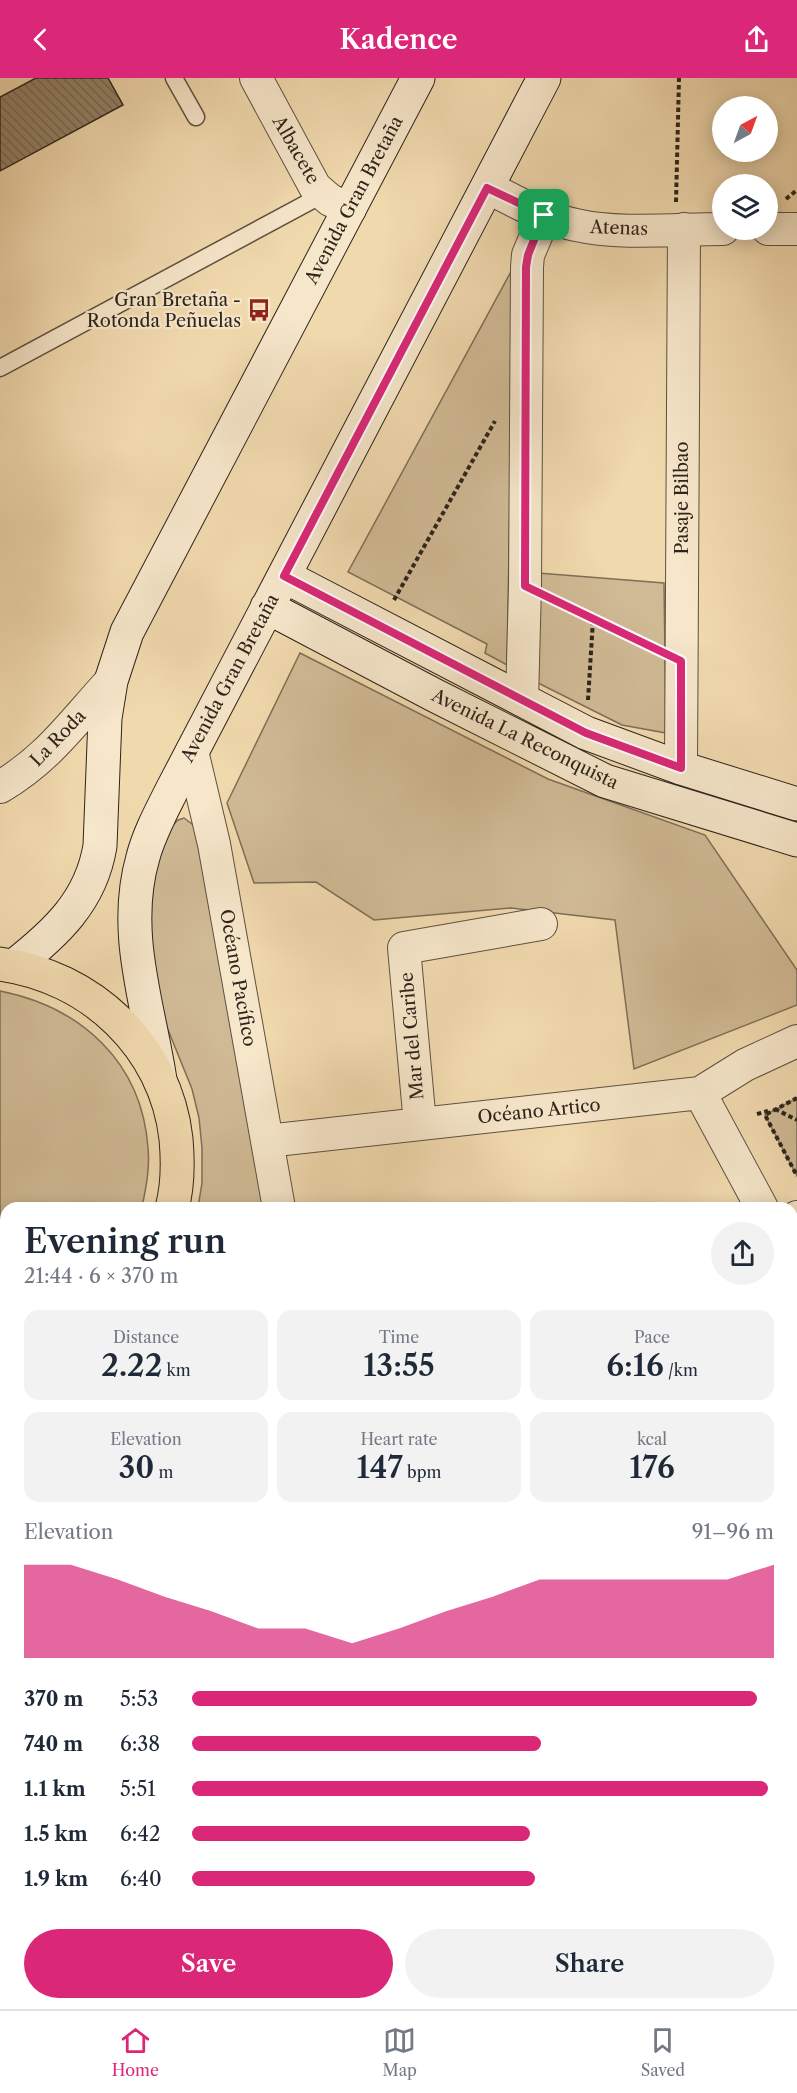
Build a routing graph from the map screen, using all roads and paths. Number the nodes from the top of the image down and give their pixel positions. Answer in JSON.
{"nodes":[{"id":1,"x":174,"y":78,"type":"edge"},
{"id":2,"x":256,"y":78,"type":"edge"},
{"id":3,"x":418,"y":78,"type":"edge"},
{"id":4,"x":544,"y":78,"type":"edge"},
{"id":5,"x":679,"y":78,"type":"edge"},
{"id":6,"x":195,"y":117,"type":"dead end"},
{"id":7,"x":487,"y":188,"type":"junction"},
{"id":8,"x":336,"y":202,"type":"junction"},
{"id":9,"x":544,"y":215,"type":"junction"},
{"id":10,"x":680,"y":218,"type":"junction"},
{"id":11,"x":712,"y":226,"type":"edge"},
{"id":12,"x":778,"y":229,"type":"edge"},
{"id":13,"x":797,"y":229,"type":"edge"},
{"id":14,"x":0,"y":368,"type":"edge"},
{"id":15,"x":499,"y":414,"type":"dead end"},
{"id":16,"x":284,"y":576,"type":"junction"},
{"id":17,"x":525,"y":586,"type":"junction"},
{"id":18,"x":394,"y":600,"type":"dead end"},
{"id":19,"x":267,"y":608,"type":"junction"},
{"id":20,"x":593,"y":620,"type":"junction"},
{"id":21,"x":681,"y":661,"type":"junction"},
{"id":22,"x":111,"y":681,"type":"junction"},
{"id":23,"x":522,"y":700,"type":"junction"},
{"id":24,"x":586,"y":733,"type":"junction"},
{"id":25,"x":192,"y":750,"type":"junction"},
{"id":26,"x":681,"y":768,"type":"junction"},
{"id":27,"x":0,"y":787,"type":"edge"},
{"id":28,"x":797,"y":804,"type":"edge"},
{"id":29,"x":797,"y":840,"type":"edge"},
{"id":30,"x":541,"y":924,"type":"dead end"},
{"id":31,"x":7,"y":965,"type":"edge"},
{"id":32,"x":797,"y":1041,"type":"edge"},
{"id":33,"x":160,"y":1080,"type":"junction"},
{"id":34,"x":700,"y":1093,"type":"junction"},
{"id":35,"x":797,"y":1098,"type":"edge"},
{"id":36,"x":776,"y":1109,"type":"junction"},
{"id":37,"x":757,"y":1114,"type":"dead end"},
{"id":38,"x":797,"y":1120,"type":"edge"},
{"id":39,"x":420,"y":1124,"type":"junction"},
{"id":40,"x":267,"y":1141,"type":"junction"},
{"id":41,"x":797,"y":1159,"type":"edge"},
{"id":42,"x":790,"y":1163,"type":"junction"},
{"id":43,"x":797,"y":1176,"type":"edge"},
{"id":44,"x":173,"y":1202,"type":"edge"},
{"id":45,"x":278,"y":1202,"type":"edge"},
{"id":46,"x":759,"y":1202,"type":"edge"}],
"edges":[{"from":1,"to":6,"type":"lane"},
{"from":2,"to":8,"type":"street","name":"Albacete"},
{"from":3,"to":8,"type":"main road","name":"Avenida Gran Bretaña"},
{"from":4,"to":7,"type":"main road","name":"Avenida Gran Bretaña"},
{"from":5,"to":10,"type":"path"},
{"from":7,"to":9,"type":"street","name":"Atenas"},
{"from":7,"to":16,"type":"main road","name":"Avenida Gran Bretaña"},
{"from":8,"to":14,"type":"lane"},
{"from":8,"to":22,"type":"main road","name":"Avenida Gran Bretaña"},
{"from":9,"to":10,"type":"street","name":"Atenas"},
{"from":9,"to":17,"type":"street"},
{"from":10,"to":11,"type":"street","name":"Atenas"},
{"from":10,"to":21,"type":"street","name":"Pasaje Bilbao"},
{"from":12,"to":13,"type":"street"},
{"from":15,"to":18,"type":"path"},
{"from":16,"to":19,"type":"main road","name":"Avenida Gran Bretaña"},
{"from":16,"to":23,"type":"main road","name":"Avenida La Reconquista"},
{"from":17,"to":20,"type":"path"},
{"from":17,"to":23,"type":"street"},
{"from":19,"to":25,"type":"main road","name":"Avenida Gran Bretaña"},
{"from":19,"to":29,"type":"main road","name":"Avenida La Reconquista"},
{"from":20,"to":21,"type":"path"},
{"from":20,"to":24,"type":"path"},
{"from":21,"to":26,"type":"street","name":"Pasaje Bilbao"},
{"from":22,"to":27,"type":"street","name":"La Roda"},
{"from":22,"to":31,"type":"main road","name":"Avenida Gran Bretaña"},
{"from":23,"to":24,"type":"main road","name":"Avenida La Reconquista"},
{"from":24,"to":26,"type":"main road","name":"Avenida La Reconquista"},
{"from":25,"to":33,"type":"main road","name":"Avenida Gran Bretaña"},
{"from":25,"to":40,"type":"street","name":"Océano Pacífico"},
{"from":26,"to":28,"type":"main road","name":"Avenida La Reconquista"},
{"from":30,"to":39,"type":"street","name":"Mar del Caribe"},
{"from":31,"to":33,"type":"main road"},
{"from":32,"to":34,"type":"street","name":"Océano Artico"},
{"from":33,"to":44,"type":"main road"},
{"from":34,"to":39,"type":"street","name":"Océano Artico"},
{"from":34,"to":46,"type":"street"},
{"from":35,"to":36,"type":"path"},
{"from":36,"to":37,"type":"path"},
{"from":36,"to":38,"type":"path"},
{"from":36,"to":42,"type":"path"},
{"from":39,"to":40,"type":"street","name":"Océano Artico"},
{"from":40,"to":45,"type":"street","name":"Océano Pacífico"},
{"from":41,"to":42,"type":"path"},
{"from":42,"to":43,"type":"path"}]}
